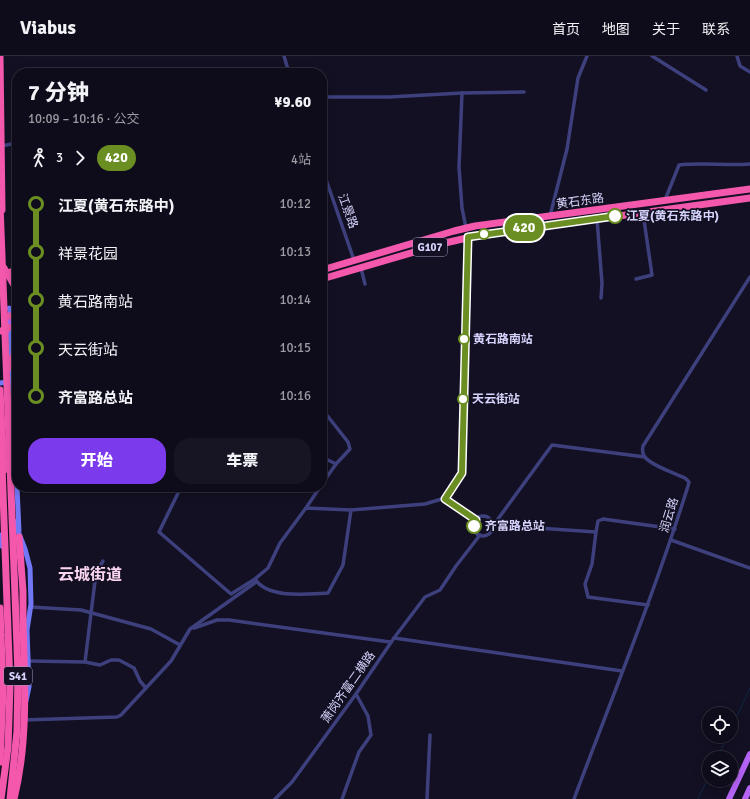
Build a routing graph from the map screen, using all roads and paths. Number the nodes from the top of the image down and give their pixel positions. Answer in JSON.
{"nodes":[{"id":1,"x":0,"y":56,"type":"edge"},
{"id":2,"x":284,"y":56,"type":"edge"},
{"id":3,"x":587,"y":56,"type":"edge"},
{"id":4,"x":652,"y":56,"type":"edge"},
{"id":5,"x":737,"y":56,"type":"edge"},
{"id":6,"x":288,"y":68,"type":"edge"},
{"id":7,"x":750,"y":72,"type":"edge"},
{"id":8,"x":706,"y":90,"type":"dead end"},
{"id":9,"x":524,"y":92,"type":"dead end"},
{"id":10,"x":462,"y":93,"type":"junction"},
{"id":11,"x":327,"y":97,"type":"edge"},
{"id":12,"x":0,"y":113,"type":"edge"},
{"id":13,"x":12,"y":144,"type":"edge"},
{"id":14,"x":1,"y":146,"type":"junction"},
{"id":15,"x":750,"y":164,"type":"edge"},
{"id":16,"x":327,"y":183,"type":"edge"},
{"id":17,"x":328,"y":186,"type":"joint"},
{"id":18,"x":750,"y":189,"type":"edge"},
{"id":19,"x":750,"y":198,"type":"edge"},
{"id":20,"x":665,"y":200,"type":"junction"},
{"id":21,"x":0,"y":204,"type":"edge"},
{"id":22,"x":643,"y":212,"type":"junction"},
{"id":23,"x":550,"y":216,"type":"junction"},
{"id":24,"x":597,"y":219,"type":"junction"},
{"id":25,"x":466,"y":228,"type":"junction"},
{"id":26,"x":468,"y":237,"type":"junction"},
{"id":27,"x":354,"y":260,"type":"junction"},
{"id":28,"x":1,"y":265,"type":"edge"},
{"id":29,"x":360,"y":267,"type":"junction"},
{"id":30,"x":327,"y":268,"type":"edge"},
{"id":31,"x":12,"y":272,"type":"edge"},
{"id":32,"x":327,"y":277,"type":"edge"},
{"id":33,"x":750,"y":277,"type":"edge"},
{"id":34,"x":0,"y":278,"type":"edge"},
{"id":35,"x":636,"y":279,"type":"dead end"},
{"id":36,"x":12,"y":282,"type":"edge"},
{"id":37,"x":365,"y":284,"type":"dead end"},
{"id":38,"x":2,"y":298,"type":"edge"},
{"id":39,"x":601,"y":298,"type":"dead end"},
{"id":40,"x":9,"y":308,"type":"junction"},
{"id":41,"x":12,"y":311,"type":"edge"},
{"id":42,"x":8,"y":321,"type":"edge"},
{"id":43,"x":0,"y":329,"type":"edge"},
{"id":44,"x":12,"y":359,"type":"edge"},
{"id":45,"x":12,"y":371,"type":"edge"},
{"id":46,"x":6,"y":376,"type":"junction"},
{"id":47,"x":0,"y":383,"type":"edge"},
{"id":48,"x":12,"y":384,"type":"edge"},
{"id":49,"x":0,"y":390,"type":"edge"},
{"id":50,"x":0,"y":410,"type":"edge"},
{"id":51,"x":327,"y":416,"type":"edge"},
{"id":52,"x":6,"y":457,"type":"junction"},
{"id":53,"x":645,"y":457,"type":"junction"},
{"id":54,"x":327,"y":460,"type":"edge"},
{"id":55,"x":336,"y":464,"type":"junction"},
{"id":56,"x":327,"y":477,"type":"edge"},
{"id":57,"x":17,"y":492,"type":"edge"},
{"id":58,"x":179,"y":492,"type":"edge"},
{"id":59,"x":317,"y":492,"type":"edge"},
{"id":60,"x":445,"y":498,"type":"junction"},
{"id":61,"x":306,"y":508,"type":"junction"},
{"id":62,"x":351,"y":510,"type":"junction"},
{"id":63,"x":9,"y":517,"type":"junction"},
{"id":64,"x":476,"y":520,"type":"junction"},
{"id":65,"x":493,"y":524,"type":"junction"},
{"id":66,"x":675,"y":529,"type":"junction"},
{"id":67,"x":596,"y":532,"type":"junction"},
{"id":68,"x":0,"y":535,"type":"edge"},
{"id":69,"x":480,"y":535,"type":"junction"},
{"id":70,"x":20,"y":537,"type":"junction"},
{"id":71,"x":671,"y":540,"type":"junction"},
{"id":72,"x":5,"y":555,"type":"junction"},
{"id":73,"x":16,"y":557,"type":"junction"},
{"id":74,"x":103,"y":561,"type":"dead end"},
{"id":75,"x":750,"y":568,"type":"edge"},
{"id":76,"x":256,"y":581,"type":"junction"},
{"id":77,"x":648,"y":605,"type":"junction"},
{"id":78,"x":30,"y":607,"type":"junction"},
{"id":79,"x":0,"y":608,"type":"edge"},
{"id":80,"x":91,"y":613,"type":"junction"},
{"id":81,"x":190,"y":629,"type":"junction"},
{"id":82,"x":394,"y":638,"type":"junction"},
{"id":83,"x":390,"y":642,"type":"junction"},
{"id":84,"x":180,"y":645,"type":"junction"},
{"id":85,"x":28,"y":661,"type":"junction"},
{"id":86,"x":85,"y":662,"type":"junction"},
{"id":87,"x":622,"y":671,"type":"junction"},
{"id":88,"x":0,"y":678,"type":"edge"},
{"id":89,"x":146,"y":688,"type":"junction"},
{"id":90,"x":356,"y":694,"type":"junction"},
{"id":91,"x":8,"y":695,"type":"junction"},
{"id":92,"x":20,"y":710,"type":"junction"},
{"id":93,"x":20,"y":720,"type":"junction"},
{"id":94,"x":430,"y":735,"type":"dead end"},
{"id":95,"x":750,"y":754,"type":"edge"},
{"id":96,"x":1,"y":767,"type":"edge"},
{"id":97,"x":750,"y":788,"type":"edge"},
{"id":98,"x":0,"y":794,"type":"edge"},
{"id":99,"x":2,"y":799,"type":"edge"},
{"id":100,"x":12,"y":799,"type":"edge"},
{"id":101,"x":274,"y":799,"type":"edge"},
{"id":102,"x":342,"y":799,"type":"edge"},
{"id":103,"x":427,"y":799,"type":"edge"},
{"id":104,"x":574,"y":799,"type":"edge"},
{"id":105,"x":729,"y":799,"type":"edge"},
{"id":106,"x":744,"y":799,"type":"edge"}],
"edges":[{"from":1,"to":12,"type":"highway"},
{"from":2,"to":6,"type":"street"},
{"from":3,"to":23,"type":"street"},
{"from":4,"to":8,"type":"street"},
{"from":5,"to":7,"type":"street"},
{"from":9,"to":10,"type":"street"},
{"from":10,"to":11,"type":"street"},
{"from":10,"to":25,"type":"street"},
{"from":12,"to":14,"type":"highway"},
{"from":13,"to":14,"type":"street"},
{"from":14,"to":28,"type":"highway"},
{"from":15,"to":20,"type":"street"},
{"from":16,"to":17,"type":"street","name":"江景路"},
{"from":17,"to":27,"type":"street","name":"江景路"},
{"from":18,"to":20,"type":"highway","name":"黄石东路","number":"G107"},
{"from":19,"to":22,"type":"highway","name":"黄石东路","number":"G107"},
{"from":20,"to":23,"type":"highway","name":"黄石东路","number":"G107"},
{"from":21,"to":100,"type":"highway","number":"S41","bridge":true},
{"from":22,"to":24,"type":"highway","name":"黄石东路","number":"G107"},
{"from":22,"to":35,"type":"street"},
{"from":23,"to":25,"type":"highway","name":"黄石东路","number":"G107"},
{"from":24,"to":26,"type":"highway","name":"黄石东路","number":"G107"},
{"from":24,"to":39,"type":"street"},
{"from":25,"to":27,"type":"highway","name":"黄石东路","number":"G107"},
{"from":26,"to":29,"type":"highway","name":"黄石东路","number":"G107"},
{"from":26,"to":60,"type":"street"},
{"from":27,"to":30,"type":"highway","name":"黄石东路","number":"G107"},
{"from":28,"to":36,"type":"highway"},
{"from":28,"to":38,"type":"main road"},
{"from":29,"to":32,"type":"highway","name":"黄石东路","number":"G107"},
{"from":29,"to":37,"type":"street"},
{"from":31,"to":34,"type":"highway","bridge":true},
{"from":33,"to":53,"type":"street"},
{"from":38,"to":40,"type":"main road"},
{"from":40,"to":41,"type":"main road"},
{"from":40,"to":42,"type":"main road"},
{"from":42,"to":43,"type":"highway"},
{"from":42,"to":45,"type":"main road"},
{"from":43,"to":46,"type":"highway","bridge":true},
{"from":44,"to":46,"type":"highway","bridge":true},
{"from":46,"to":52,"type":"highway","bridge":true},
{"from":47,"to":48,"type":"main road"},
{"from":49,"to":52,"type":"highway"},
{"from":50,"to":99,"type":"highway","number":"S41","bridge":true},
{"from":51,"to":55,"type":"street"},
{"from":52,"to":63,"type":"highway"},
{"from":53,"to":65,"type":"street"},
{"from":53,"to":66,"type":"street","name":"润云路"},
{"from":54,"to":55,"type":"street"},
{"from":55,"to":56,"type":"street"},
{"from":57,"to":70,"type":"main road"},
{"from":58,"to":76,"type":"street"},
{"from":59,"to":61,"type":"street"},
{"from":60,"to":62,"type":"street"},
{"from":60,"to":64,"type":"street"},
{"from":61,"to":62,"type":"street"},
{"from":61,"to":76,"type":"street"},
{"from":62,"to":76,"type":"street"},
{"from":63,"to":70,"type":"main road"},
{"from":63,"to":72,"type":"highway"},
{"from":63,"to":73,"type":"highway"},
{"from":64,"to":65,"type":"street"},
{"from":64,"to":69,"type":"street"},
{"from":65,"to":67,"type":"street"},
{"from":65,"to":69,"type":"street"},
{"from":66,"to":67,"type":"street"},
{"from":66,"to":71,"type":"street","name":"润云路"},
{"from":67,"to":77,"type":"street"},
{"from":68,"to":72,"type":"main road"},
{"from":69,"to":82,"type":"street","name":"萧岗齐富二横路"},
{"from":70,"to":73,"type":"main road"},
{"from":70,"to":78,"type":"main road"},
{"from":70,"to":100,"type":"highway","bridge":true},
{"from":71,"to":75,"type":"street"},
{"from":71,"to":77,"type":"street","name":"润云路"},
{"from":72,"to":91,"type":"highway"},
{"from":73,"to":92,"type":"highway"},
{"from":74,"to":80,"type":"street"},
{"from":76,"to":81,"type":"street"},
{"from":77,"to":87,"type":"street","name":"润云路"},
{"from":78,"to":80,"type":"street"},
{"from":78,"to":85,"type":"main road"},
{"from":79,"to":96,"type":"highway","bridge":true},
{"from":80,"to":84,"type":"street"},
{"from":80,"to":86,"type":"street"},
{"from":81,"to":83,"type":"street"},
{"from":81,"to":84,"type":"street"},
{"from":82,"to":83,"type":"street","name":"萧岗齐富二横路"},
{"from":82,"to":87,"type":"street"},
{"from":83,"to":90,"type":"street","name":"萧岗齐富二横路"},
{"from":84,"to":89,"type":"street"},
{"from":85,"to":86,"type":"street"},
{"from":85,"to":92,"type":"main road"},
{"from":86,"to":89,"type":"street"},
{"from":87,"to":104,"type":"street","name":"润云路"},
{"from":88,"to":91,"type":"main road"},
{"from":89,"to":93,"type":"street"},
{"from":90,"to":101,"type":"street","name":"萧岗齐富二横路"},
{"from":90,"to":102,"type":"street"},
{"from":91,"to":96,"type":"highway"},
{"from":92,"to":93,"type":"highway"},
{"from":93,"to":100,"type":"highway"},
{"from":94,"to":103,"type":"street"},
{"from":95,"to":105,"type":"main road"},
{"from":96,"to":98,"type":"highway"},
{"from":97,"to":106,"type":"main road"},
{"from":98,"to":100,"type":"main road"}]}
